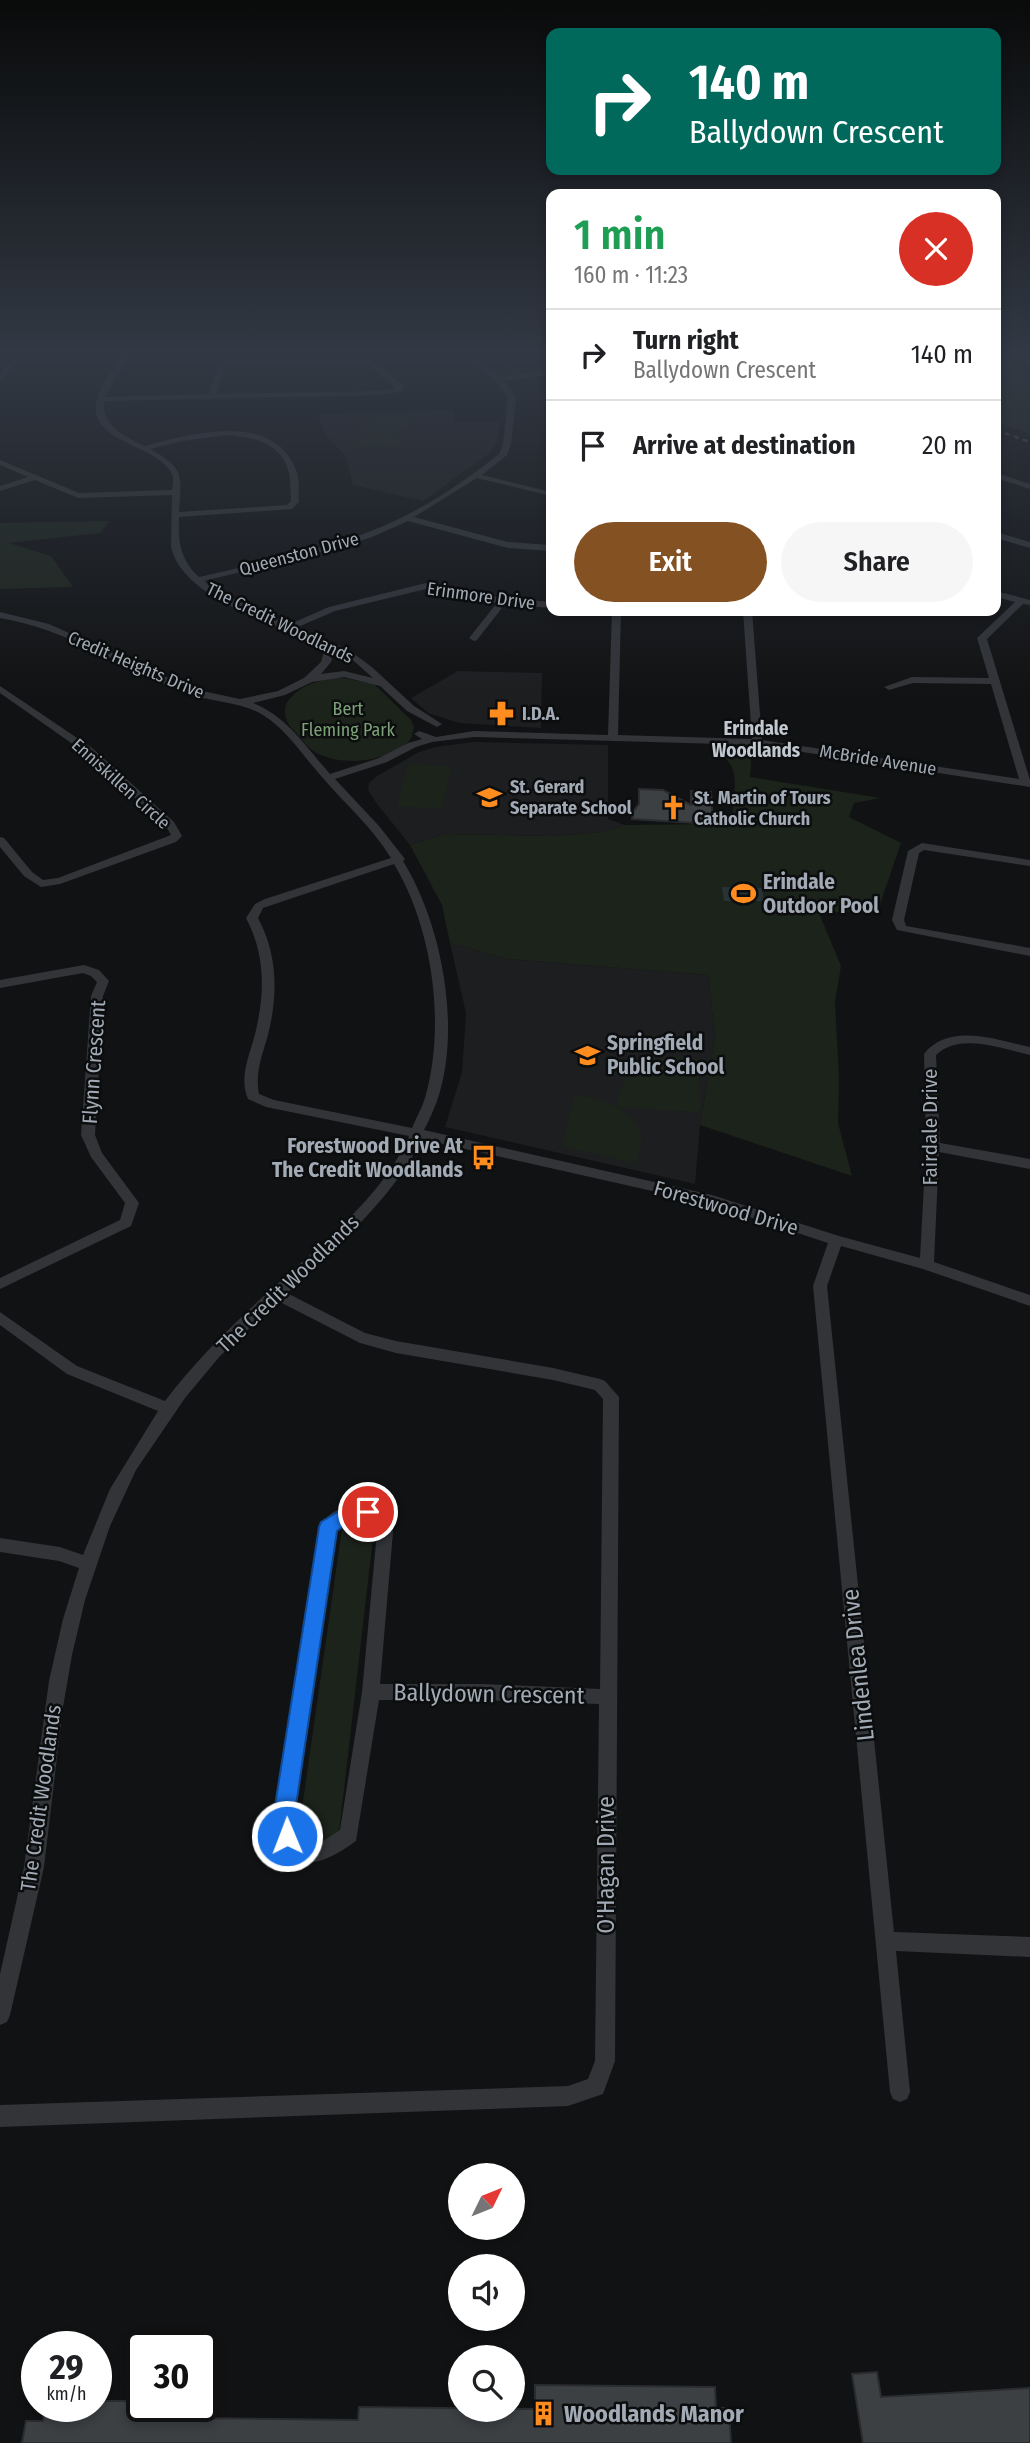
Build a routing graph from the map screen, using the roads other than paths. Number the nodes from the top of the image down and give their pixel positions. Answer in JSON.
{"nodes":[{"id":1,"x":8,"y":466,"type":"edge"},
{"id":2,"x":171,"y":466,"type":"edge"},
{"id":3,"x":290,"y":466,"type":"edge"},
{"id":4,"x":490,"y":466,"type":"edge"},
{"id":5,"x":474,"y":475,"type":"junction"},
{"id":6,"x":1001,"y":476,"type":"edge"},
{"id":7,"x":33,"y":478,"type":"junction"},
{"id":8,"x":1030,"y":487,"type":"edge"},
{"id":9,"x":0,"y":489,"type":"edge"},
{"id":10,"x":177,"y":492,"type":"junction"},
{"id":11,"x":546,"y":493,"type":"edge"},
{"id":12,"x":177,"y":515,"type":"junction"},
{"id":13,"x":408,"y":518,"type":"junction"},
{"id":14,"x":1001,"y":537,"type":"edge"},
{"id":15,"x":1030,"y":545,"type":"edge"},
{"id":16,"x":546,"y":548,"type":"edge"},
{"id":17,"x":197,"y":580,"type":"junction"},
{"id":18,"x":1001,"y":595,"type":"edge"},
{"id":19,"x":503,"y":601,"type":"junction"},
{"id":20,"x":1026,"y":602,"type":"edge"},
{"id":21,"x":546,"y":605,"type":"edge"},
{"id":22,"x":0,"y":615,"type":"edge"},
{"id":23,"x":616,"y":616,"type":"edge"},
{"id":24,"x":748,"y":616,"type":"edge"},
{"id":25,"x":291,"y":627,"type":"junction"},
{"id":26,"x":474,"y":638,"type":"dead end"},
{"id":27,"x":322,"y":641,"type":"junction"},
{"id":28,"x":302,"y":681,"type":"junction"},
{"id":29,"x":994,"y":681,"type":"junction"},
{"id":30,"x":385,"y":685,"type":"junction"},
{"id":31,"x":889,"y":687,"type":"dead end"},
{"id":32,"x":0,"y":689,"type":"edge"},
{"id":33,"x":285,"y":693,"type":"junction"},
{"id":34,"x":233,"y":701,"type":"junction"},
{"id":35,"x":417,"y":716,"type":"junction"},
{"id":36,"x":279,"y":723,"type":"junction"},
{"id":37,"x":437,"y":724,"type":"junction"},
{"id":38,"x":446,"y":733,"type":"junction"},
{"id":39,"x":424,"y":734,"type":"junction"},
{"id":40,"x":613,"y":737,"type":"junction"},
{"id":41,"x":757,"y":743,"type":"junction"},
{"id":42,"x":328,"y":778,"type":"junction"},
{"id":43,"x":1028,"y":784,"type":"edge"},
{"id":44,"x":0,"y":841,"type":"edge"},
{"id":45,"x":399,"y":859,"type":"junction"},
{"id":46,"x":1030,"y":863,"type":"edge"},
{"id":47,"x":1030,"y":952,"type":"edge"},
{"id":48,"x":0,"y":984,"type":"edge"},
{"id":49,"x":1030,"y":1051,"type":"edge"},
{"id":50,"x":418,"y":1134,"type":"junction"},
{"id":51,"x":933,"y":1146,"type":"junction"},
{"id":52,"x":1030,"y":1164,"type":"edge"},
{"id":53,"x":836,"y":1240,"type":"junction"},
{"id":54,"x":927,"y":1265,"type":"junction"},
{"id":55,"x":0,"y":1284,"type":"edge"},
{"id":56,"x":277,"y":1294,"type":"junction"},
{"id":57,"x":1030,"y":1301,"type":"edge"},
{"id":58,"x":0,"y":1317,"type":"edge"},
{"id":59,"x":168,"y":1409,"type":"junction"},
{"id":60,"x":0,"y":1545,"type":"edge"},
{"id":61,"x":90,"y":1565,"type":"junction"},
{"id":62,"x":371,"y":1692,"type":"junction"},
{"id":63,"x":607,"y":1698,"type":"junction"},
{"id":64,"x":886,"y":1941,"type":"junction"},
{"id":65,"x":1030,"y":1947,"type":"edge"},
{"id":66,"x":0,"y":2015,"type":"edge"},
{"id":67,"x":900,"y":2092,"type":"dead end"},
{"id":68,"x":0,"y":2116,"type":"edge"}],
"edges":[{"from":1,"to":7,"type":"street"},
{"from":2,"to":10,"type":"street","name":"The Credit Woodlands"},
{"from":3,"to":12,"type":"street"},
{"from":4,"to":5,"type":"street","name":"Queenston Drive"},
{"from":5,"to":11,"type":"street"},
{"from":5,"to":13,"type":"street","name":"Queenston Drive"},
{"from":6,"to":8,"type":"street"},
{"from":7,"to":9,"type":"street"},
{"from":7,"to":10,"type":"street"},
{"from":10,"to":12,"type":"street","name":"The Credit Woodlands"},
{"from":12,"to":17,"type":"street","name":"The Credit Woodlands"},
{"from":13,"to":16,"type":"street"},
{"from":13,"to":17,"type":"street","name":"Queenston Drive"},
{"from":14,"to":15,"type":"street"},
{"from":17,"to":25,"type":"street","name":"The Credit Woodlands"},
{"from":18,"to":20,"type":"street"},
{"from":19,"to":21,"type":"street","name":"Erinmore Drive"},
{"from":19,"to":25,"type":"street","name":"Erinmore Drive"},
{"from":19,"to":26,"type":"street"},
{"from":20,"to":29,"type":"street"},
{"from":22,"to":34,"type":"street","name":"Credit Heights Drive"},
{"from":23,"to":40,"type":"street"},
{"from":24,"to":41,"type":"street"},
{"from":25,"to":27,"type":"street","name":"The Credit Woodlands"},
{"from":27,"to":28,"type":"street"},
{"from":27,"to":30,"type":"street","name":"The Credit Woodlands"},
{"from":28,"to":30,"type":"street"},
{"from":28,"to":33,"type":"street"},
{"from":29,"to":31,"type":"street"},
{"from":29,"to":43,"type":"street"},
{"from":30,"to":35,"type":"street","name":"The Credit Woodlands"},
{"from":32,"to":44,"type":"street","name":"Enniskillen Circle"},
{"from":33,"to":34,"type":"street"},
{"from":33,"to":36,"type":"street"},
{"from":34,"to":36,"type":"street","name":"Credit Heights Drive"},
{"from":35,"to":37,"type":"street","name":"The Credit Woodlands"},
{"from":35,"to":39,"type":"street","name":"The Credit Woodlands"},
{"from":36,"to":42,"type":"street","name":"Credit Heights Drive"},
{"from":37,"to":38,"type":"street","name":"The Credit Woodlands"},
{"from":37,"to":39,"type":"street"},
{"from":38,"to":39,"type":"street","name":"McBride Avenue"},
{"from":38,"to":40,"type":"street","name":"McBride Avenue"},
{"from":39,"to":42,"type":"street"},
{"from":40,"to":41,"type":"street","name":"McBride Avenue"},
{"from":41,"to":43,"type":"street","name":"McBride Avenue"},
{"from":42,"to":45,"type":"street","name":"The Credit Woodlands"},
{"from":45,"to":50,"type":"street","name":"The Credit Woodlands"},
{"from":45,"to":50,"type":"street","name":"Forestwood Drive"},
{"from":46,"to":47,"type":"street"},
{"from":48,"to":55,"type":"street","name":"Flynn Crescent"},
{"from":49,"to":51,"type":"street","name":"Fairdale Drive"},
{"from":50,"to":53,"type":"street","name":"Forestwood Drive"},
{"from":50,"to":56,"type":"street","name":"The Credit Woodlands"},
{"from":51,"to":52,"type":"street"},
{"from":51,"to":54,"type":"street","name":"Fairdale Drive"},
{"from":53,"to":54,"type":"street","name":"Forestwood Drive"},
{"from":53,"to":64,"type":"street","name":"Lindenlea Drive"},
{"from":54,"to":57,"type":"street","name":"Forestwood Drive"},
{"from":56,"to":59,"type":"street","name":"The Credit Woodlands"},
{"from":56,"to":63,"type":"street","name":"O'Hagan Drive"},
{"from":58,"to":59,"type":"street"},
{"from":59,"to":61,"type":"street","name":"The Credit Woodlands"},
{"from":60,"to":61,"type":"street"},
{"from":61,"to":66,"type":"street","name":"The Credit Woodlands"},
{"from":62,"to":62,"type":"street","name":"Ballydown Crescent"},
{"from":62,"to":63,"type":"street","name":"Ballydown Crescent"},
{"from":63,"to":68,"type":"street","name":"O'Hagan Drive"},
{"from":64,"to":65,"type":"street"},
{"from":64,"to":67,"type":"street","name":"Lindenlea Drive"}]}
